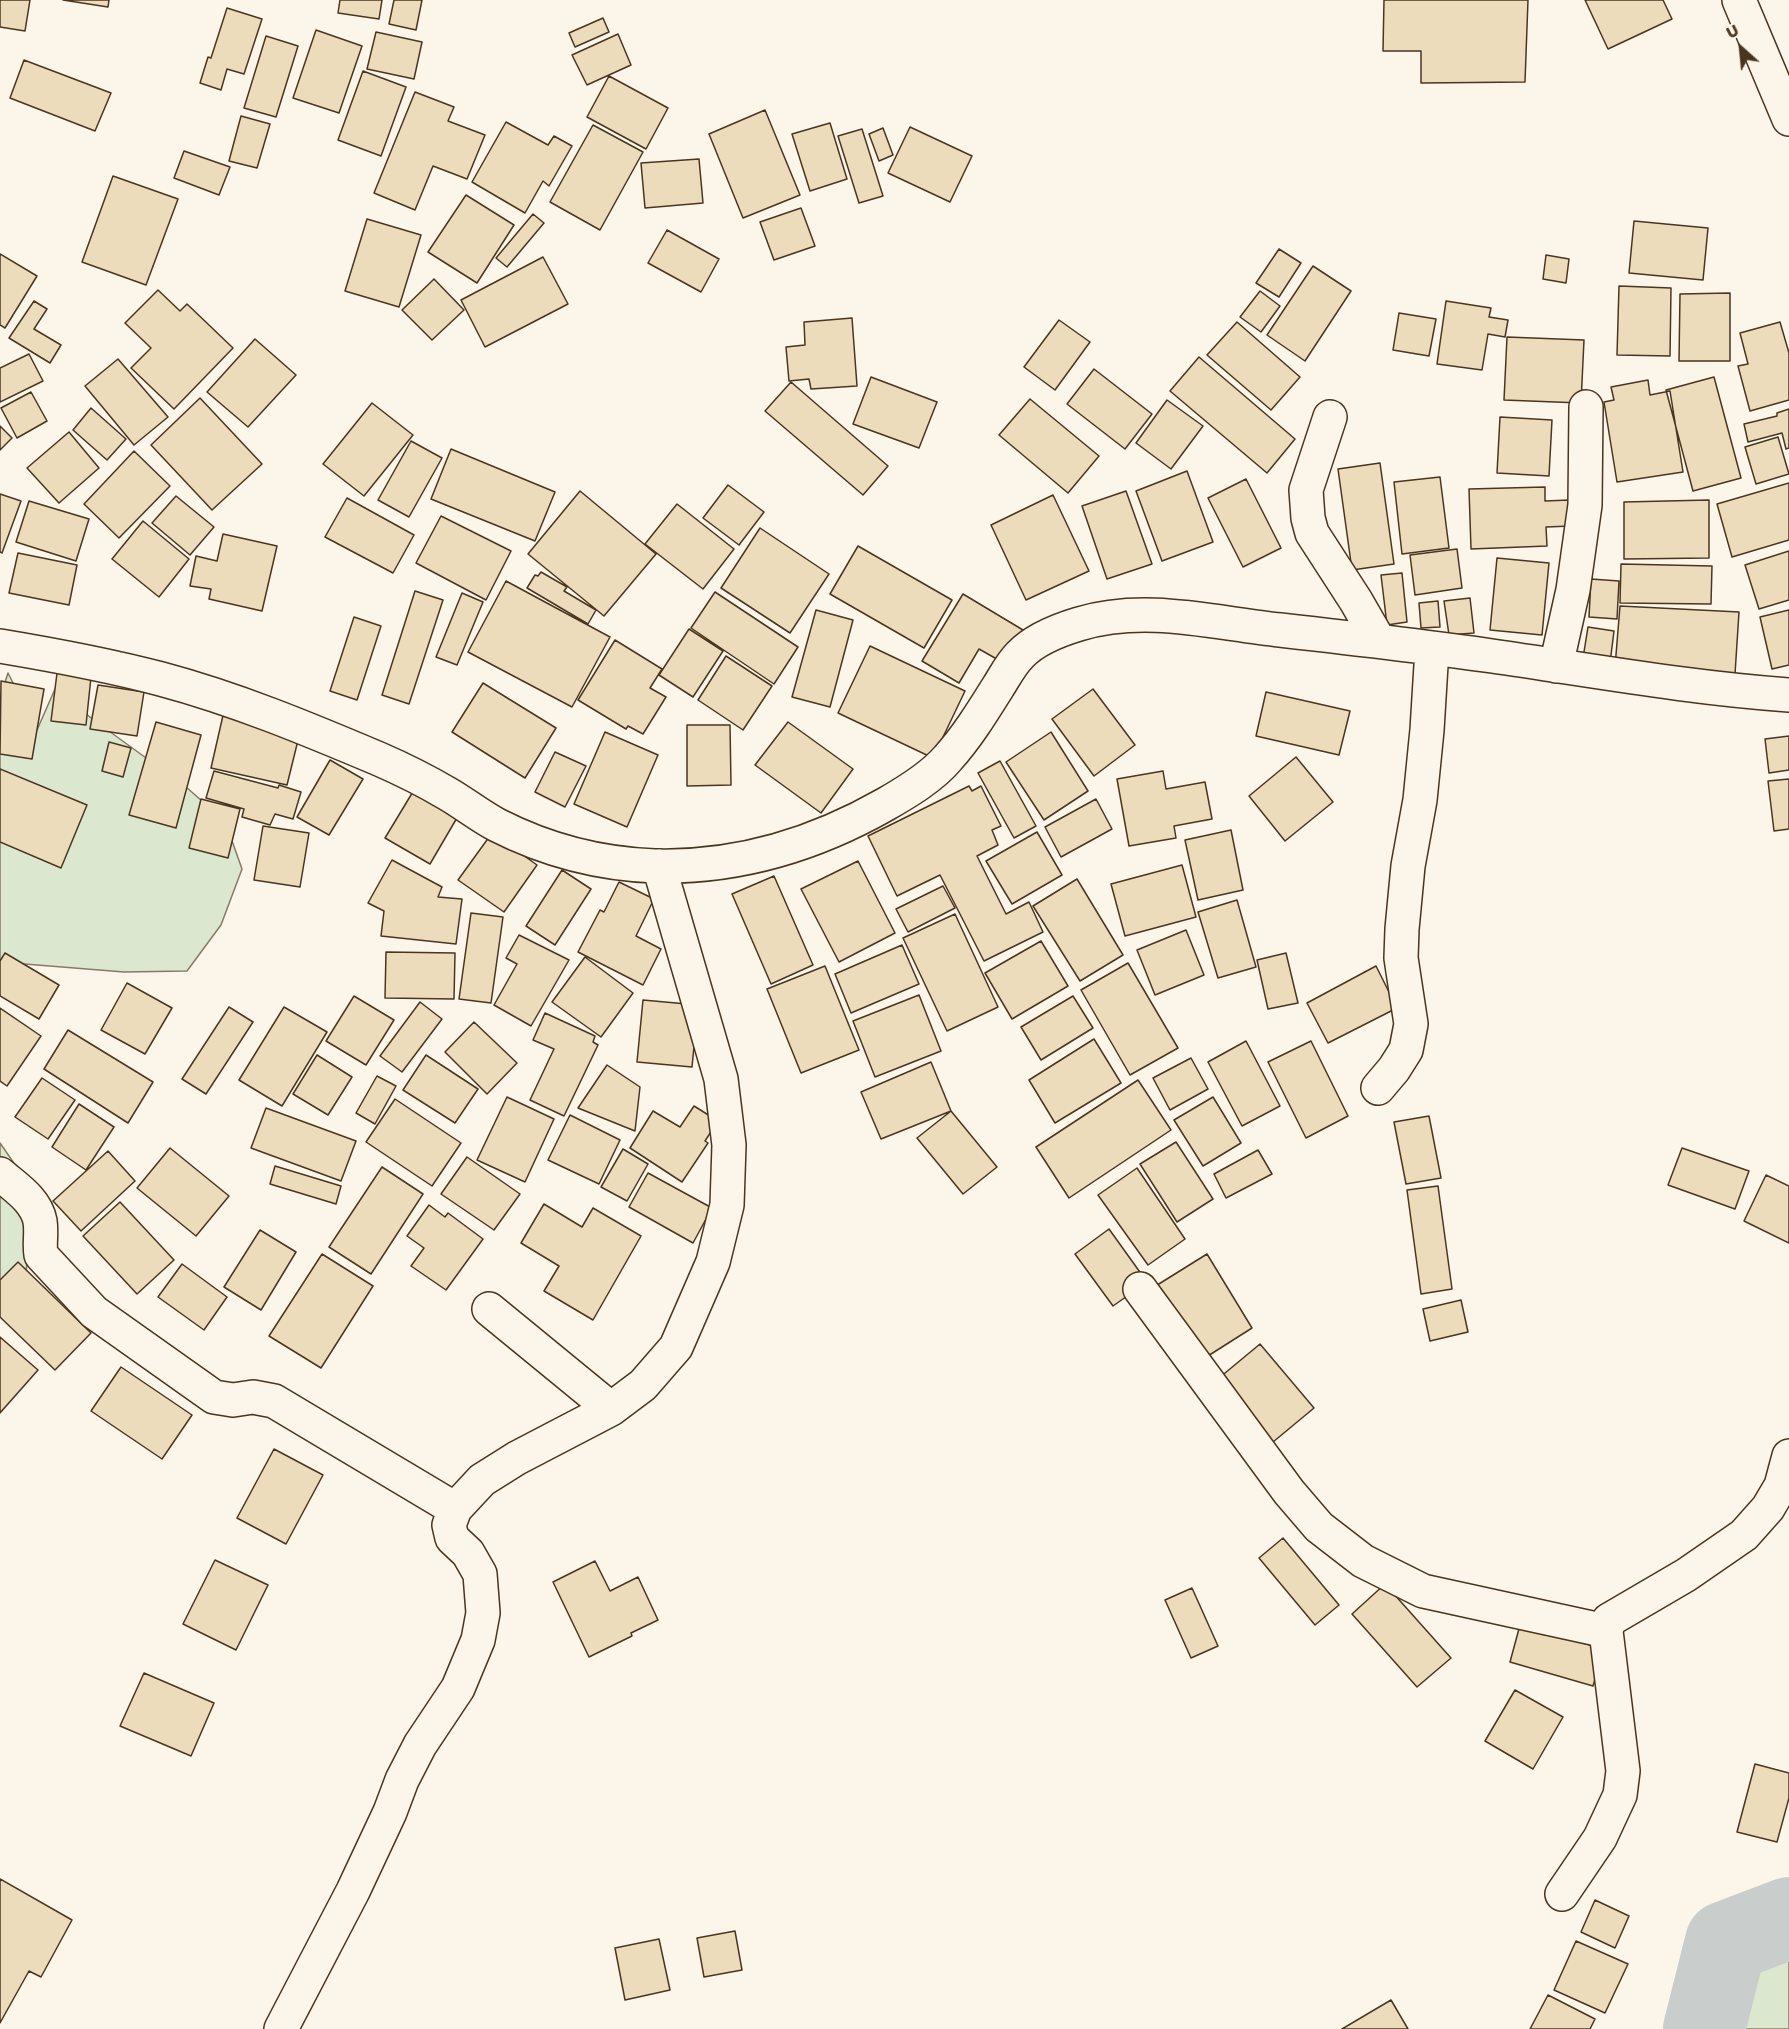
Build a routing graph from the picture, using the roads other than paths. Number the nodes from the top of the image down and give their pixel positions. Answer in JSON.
{"nodes":[{"id":1,"x":1739,"y":0,"type":"edge"},
{"id":2,"x":1789,"y":119,"type":"edge"},
{"id":3,"x":1586,"y":407,"type":"dead end"},
{"id":4,"x":1330,"y":417,"type":"dead end"},
{"id":5,"x":1378,"y":641,"type":"junction"},
{"id":6,"x":0,"y":646,"type":"edge"},
{"id":7,"x":1432,"y":649,"type":"junction"},
{"id":8,"x":1556,"y":666,"type":"junction"},
{"id":9,"x":1789,"y":695,"type":"edge"},
{"id":10,"x":659,"y":866,"type":"junction"},
{"id":11,"x":1378,"y":1088,"type":"dead end"},
{"id":12,"x":0,"y":1174,"type":"edge"},
{"id":13,"x":1140,"y":1289,"type":"dead end"},
{"id":14,"x":489,"y":1309,"type":"dead end"},
{"id":15,"x":611,"y":1409,"type":"junction"},
{"id":16,"x":1789,"y":1455,"type":"edge"},
{"id":17,"x":455,"y":1509,"type":"junction"},
{"id":18,"x":1606,"y":1631,"type":"junction"},
{"id":19,"x":1562,"y":1894,"type":"dead end"},
{"id":20,"x":281,"y":2029,"type":"edge"}],
"edges":[{"from":1,"to":2,"type":"street"},
{"from":3,"to":8,"type":"street"},
{"from":4,"to":5,"type":"street"},
{"from":5,"to":7,"type":"street"},
{"from":5,"to":10,"type":"street"},
{"from":6,"to":10,"type":"street"},
{"from":7,"to":8,"type":"street"},
{"from":7,"to":11,"type":"street"},
{"from":8,"to":9,"type":"street"},
{"from":10,"to":15,"type":"street"},
{"from":12,"to":17,"type":"street"},
{"from":13,"to":18,"type":"street"},
{"from":14,"to":15,"type":"street"},
{"from":15,"to":17,"type":"street"},
{"from":16,"to":18,"type":"street"},
{"from":17,"to":20,"type":"street"},
{"from":18,"to":19,"type":"street"}]}
